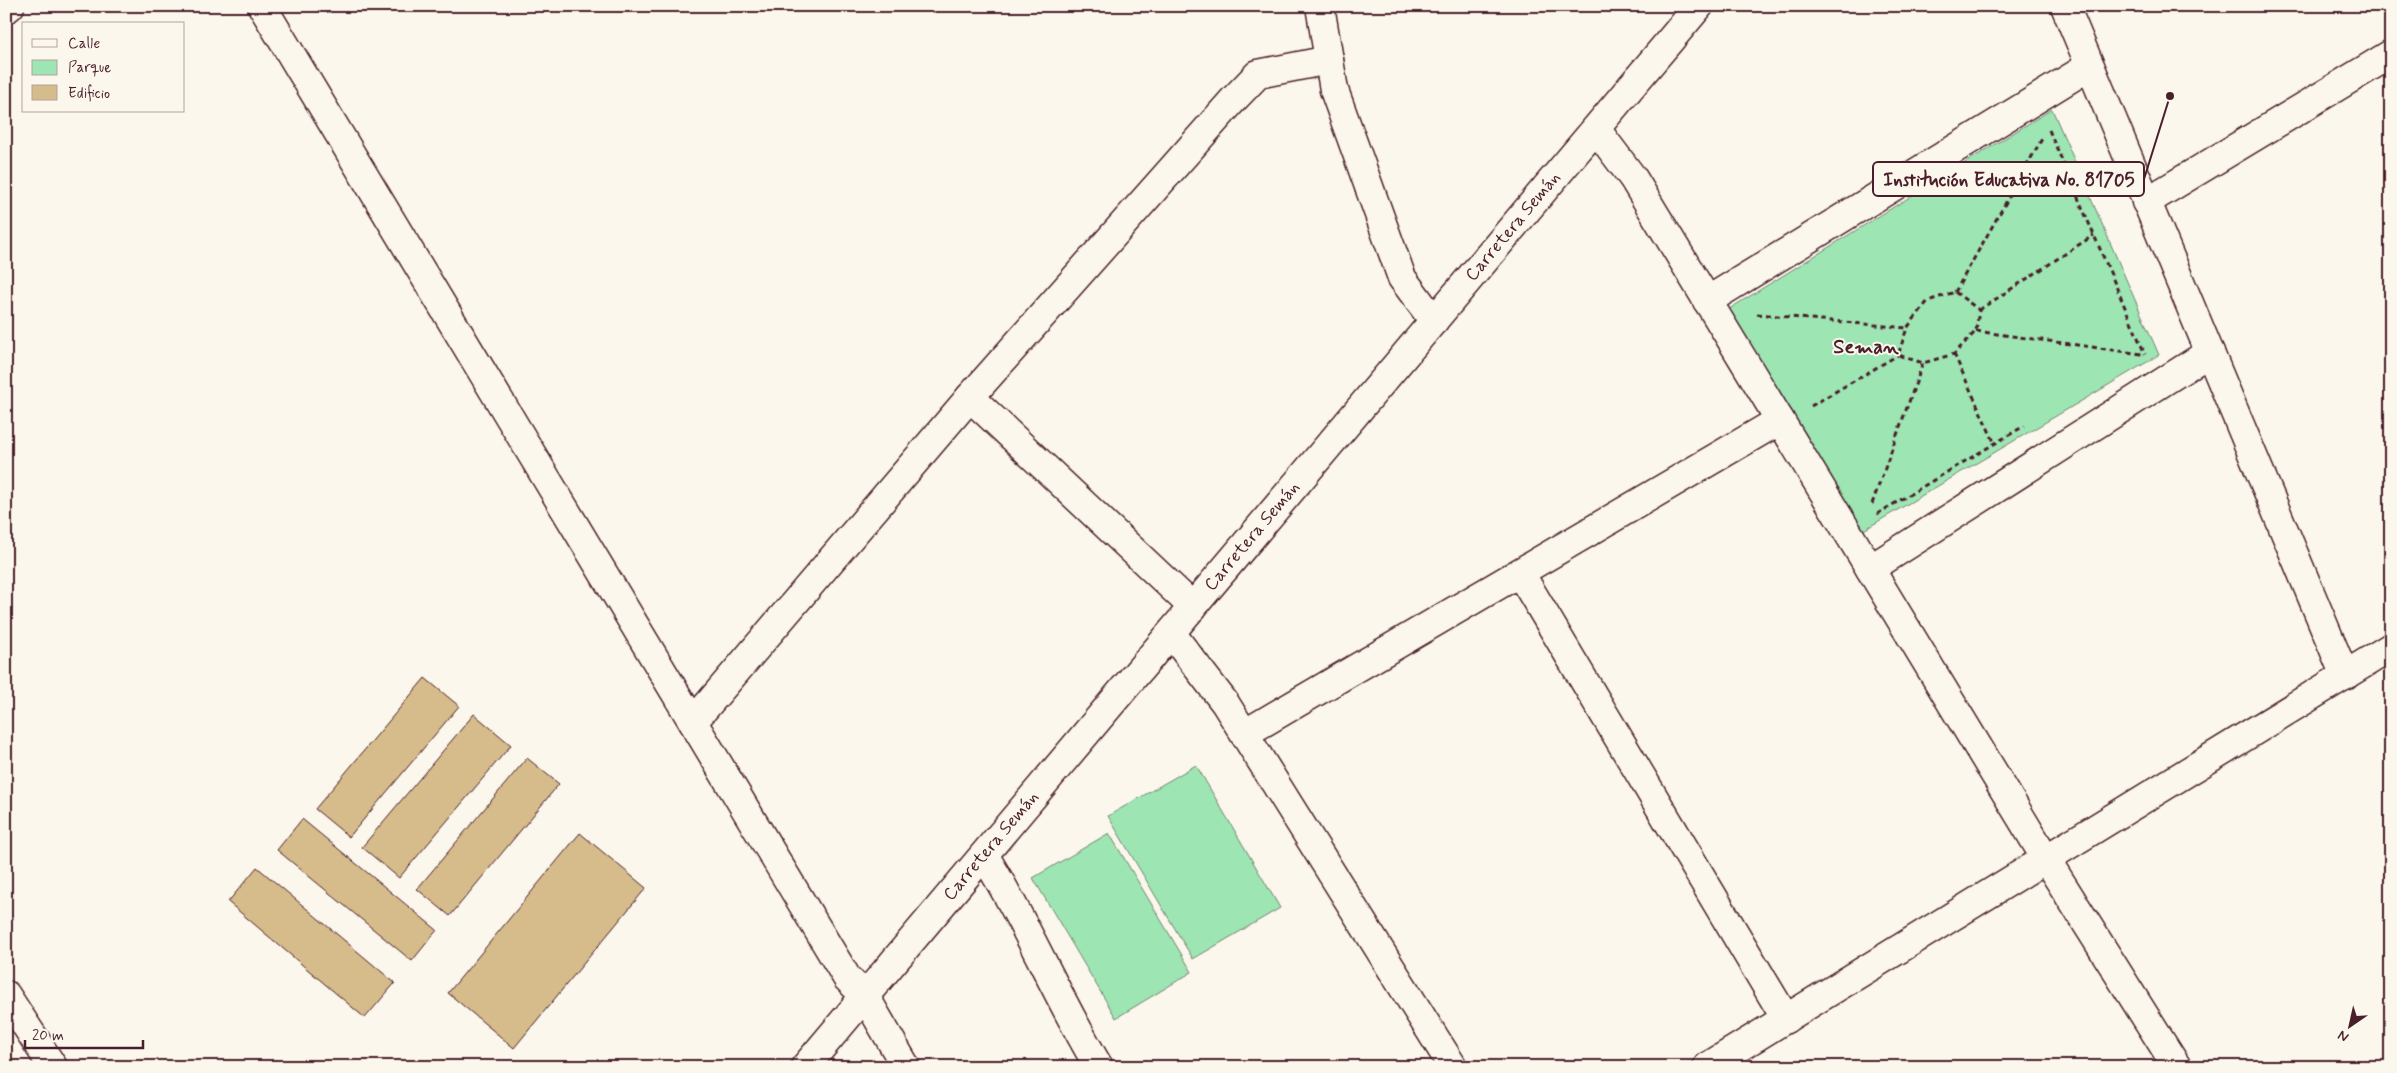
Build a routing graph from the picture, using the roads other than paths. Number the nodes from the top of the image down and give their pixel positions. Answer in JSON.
{"nodes":[{"id":1,"x":10,"y":6,"type":"edge"},
{"id":2,"x":262,"y":6,"type":"edge"},
{"id":3,"x":1320,"y":6,"type":"edge"},
{"id":4,"x":1699,"y":6,"type":"edge"},
{"id":5,"x":2065,"y":6,"type":"edge"},
{"id":6,"x":6,"y":9,"type":"edge"},
{"id":7,"x":2391,"y":54,"type":"edge"},
{"id":8,"x":1329,"y":60,"type":"junction"},
{"id":9,"x":2090,"y":66,"type":"junction"},
{"id":10,"x":1596,"y":129,"type":"junction"},
{"id":11,"x":2146,"y":202,"type":"junction"},
{"id":12,"x":1707,"y":301,"type":"junction"},
{"id":13,"x":1434,"y":320,"type":"junction"},
{"id":14,"x":2210,"y":352,"type":"junction"},
{"id":15,"x":970,"y":397,"type":"junction"},
{"id":16,"x":1780,"y":420,"type":"junction"},
{"id":17,"x":1870,"y":569,"type":"junction"},
{"id":18,"x":1520,"y":572,"type":"junction"},
{"id":19,"x":1193,"y":607,"type":"junction"},
{"id":20,"x":1171,"y":633,"type":"junction"},
{"id":21,"x":2391,"y":647,"type":"edge"},
{"id":22,"x":2345,"y":676,"type":"junction"},
{"id":23,"x":693,"y":722,"type":"junction"},
{"id":24,"x":1244,"y":734,"type":"junction"},
{"id":25,"x":984,"y":855,"type":"junction"},
{"id":26,"x":2046,"y":859,"type":"junction"},
{"id":27,"x":6,"y":994,"type":"edge"},
{"id":28,"x":865,"y":996,"type":"junction"},
{"id":29,"x":1786,"y":1018,"type":"junction"},
{"id":30,"x":53,"y":1067,"type":"edge"},
{"id":31,"x":805,"y":1067,"type":"edge"},
{"id":32,"x":906,"y":1067,"type":"edge"},
{"id":33,"x":1099,"y":1067,"type":"edge"},
{"id":34,"x":1453,"y":1067,"type":"edge"},
{"id":35,"x":1707,"y":1067,"type":"edge"},
{"id":36,"x":2177,"y":1067,"type":"edge"}],
"edges":[{"from":1,"to":6,"type":"street"},
{"from":2,"to":23,"type":"street"},
{"from":3,"to":8,"type":"street"},
{"from":4,"to":10,"type":"street","name":"Carretera Semán"},
{"from":5,"to":9,"type":"street"},
{"from":7,"to":11,"type":"street"},
{"from":8,"to":13,"type":"street"},
{"from":8,"to":15,"type":"street"},
{"from":9,"to":11,"type":"street"},
{"from":9,"to":12,"type":"street"},
{"from":10,"to":12,"type":"street"},
{"from":10,"to":13,"type":"street","name":"Carretera Semán"},
{"from":11,"to":14,"type":"street"},
{"from":12,"to":16,"type":"street"},
{"from":13,"to":19,"type":"street","name":"Carretera Semán"},
{"from":14,"to":17,"type":"street"},
{"from":14,"to":22,"type":"street"},
{"from":15,"to":19,"type":"street"},
{"from":15,"to":23,"type":"street"},
{"from":16,"to":17,"type":"street"},
{"from":16,"to":18,"type":"street"},
{"from":17,"to":26,"type":"street"},
{"from":18,"to":24,"type":"street"},
{"from":18,"to":29,"type":"street"},
{"from":19,"to":20,"type":"street","name":"Carretera Semán"},
{"from":20,"to":24,"type":"street"},
{"from":20,"to":25,"type":"street","name":"Carretera Semán"},
{"from":21,"to":22,"type":"street"},
{"from":22,"to":26,"type":"street"},
{"from":23,"to":28,"type":"street"},
{"from":24,"to":34,"type":"street"},
{"from":25,"to":28,"type":"street","name":"Carretera Semán"},
{"from":25,"to":33,"type":"street"},
{"from":26,"to":29,"type":"street"},
{"from":26,"to":36,"type":"street"},
{"from":27,"to":30,"type":"street"},
{"from":28,"to":31,"type":"street","name":"Carretera Semán"},
{"from":28,"to":32,"type":"street"},
{"from":29,"to":35,"type":"street"}]}
